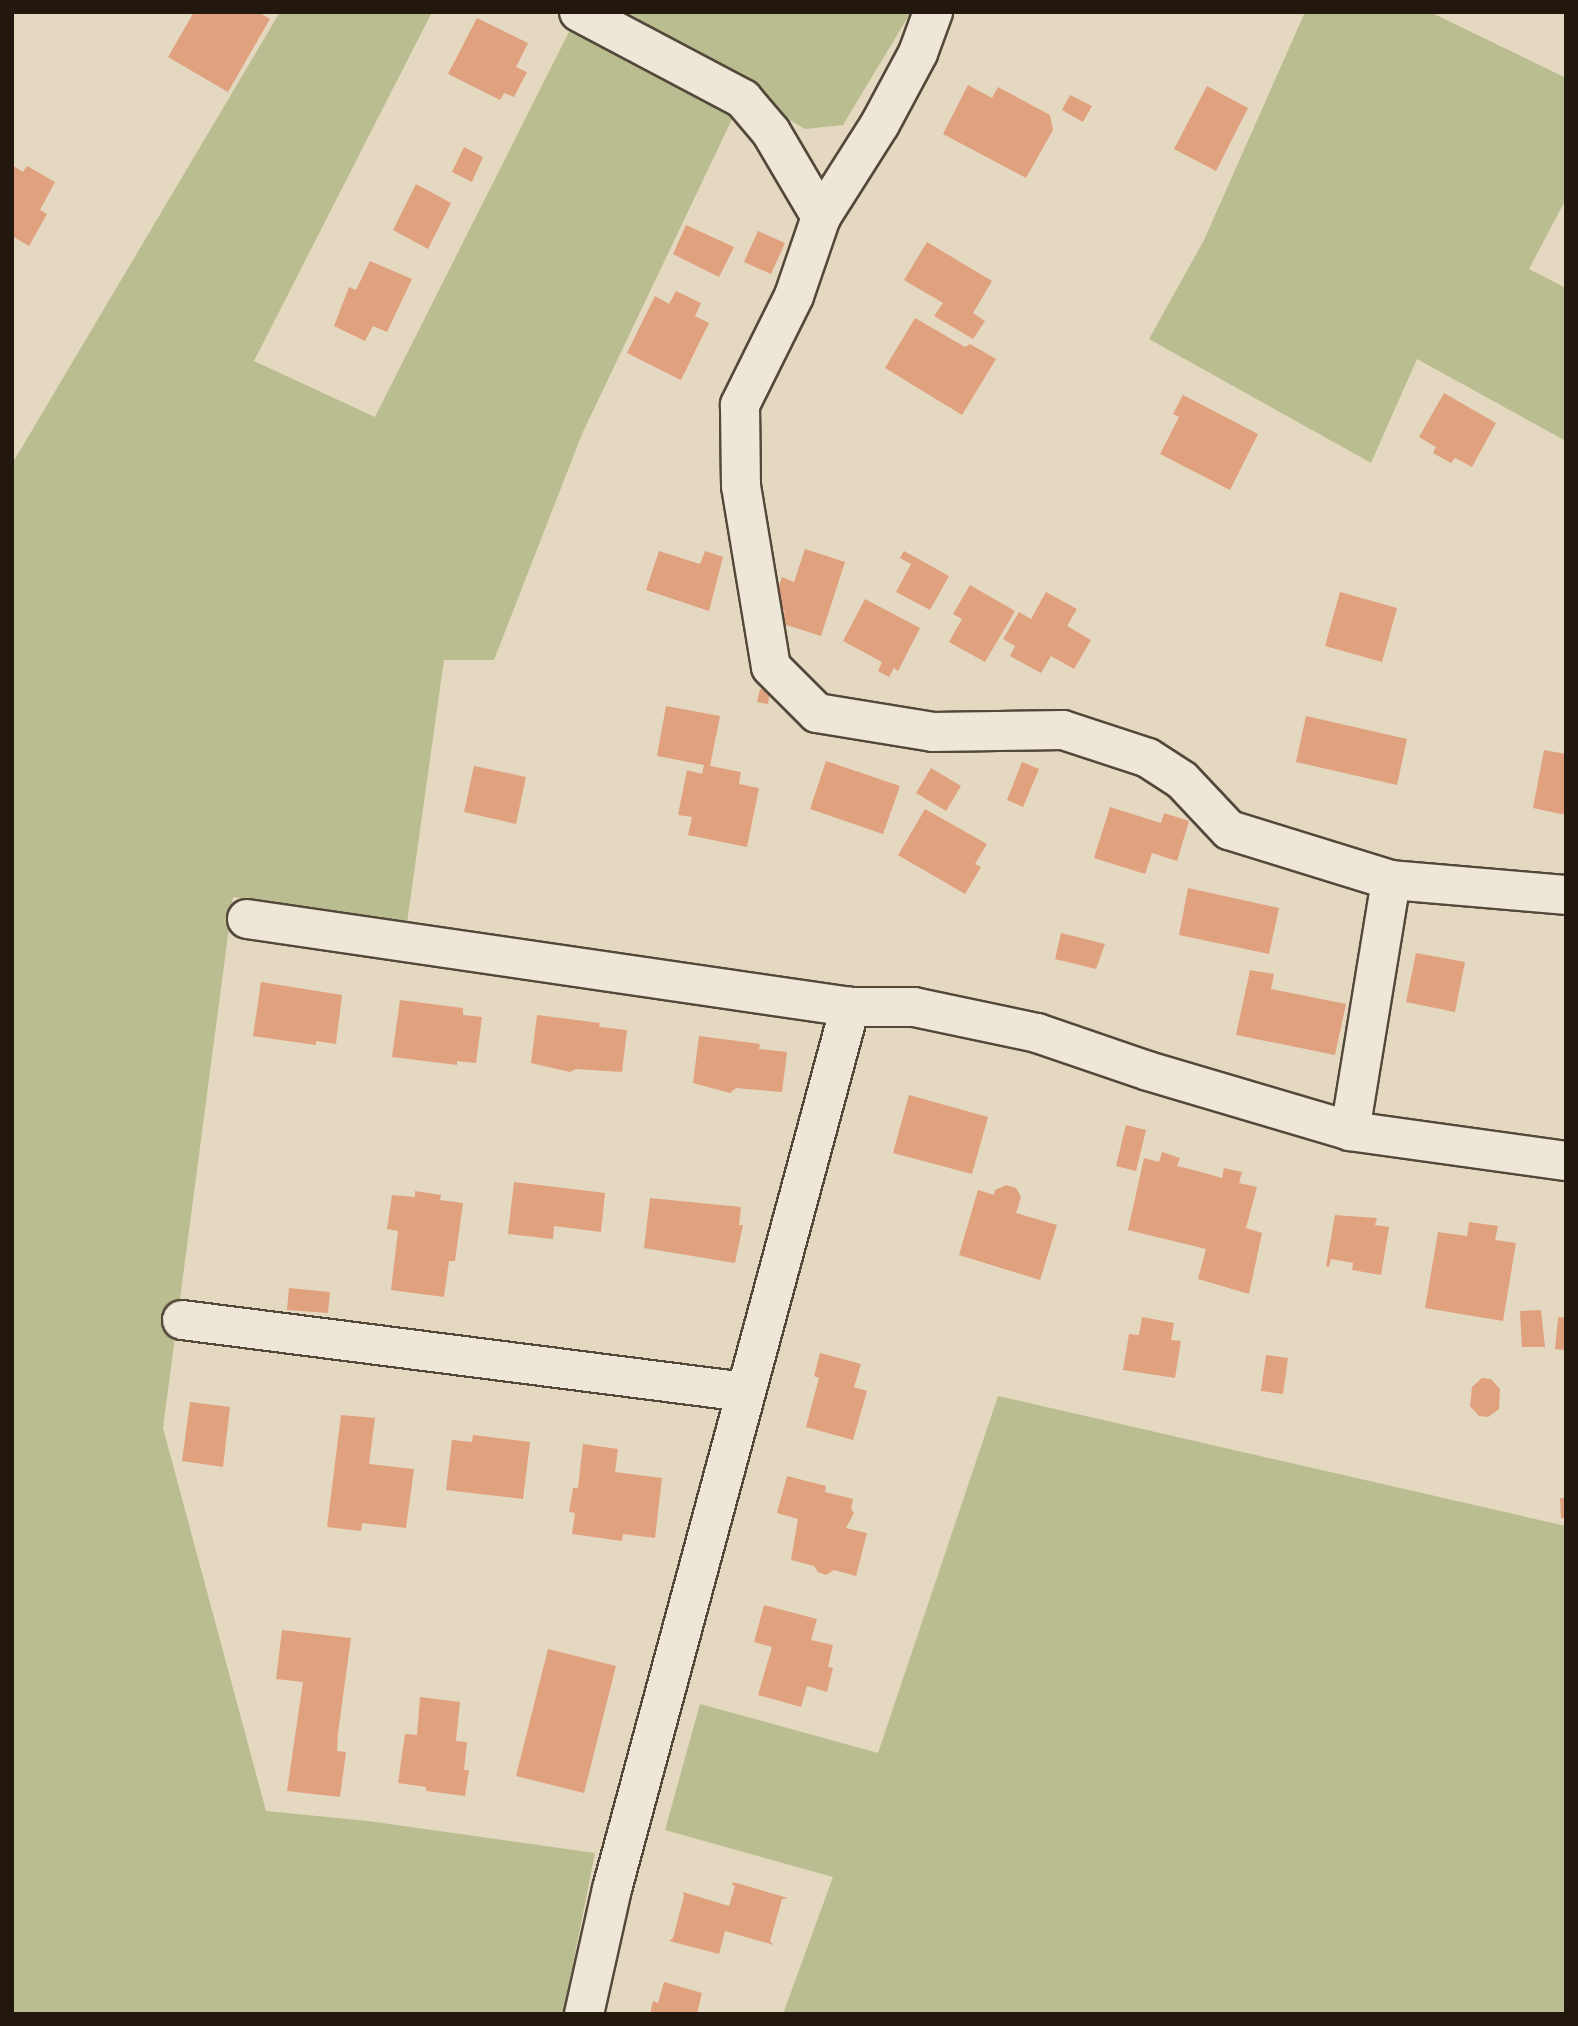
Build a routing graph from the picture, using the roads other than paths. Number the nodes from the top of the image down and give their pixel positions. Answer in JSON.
{"nodes":[{"id":1,"x":579,"y":12,"type":"edge"},
{"id":2,"x":933,"y":12,"type":"edge"},
{"id":3,"x":821,"y":217,"type":"junction"},
{"id":4,"x":1391,"y":880,"type":"junction"},
{"id":5,"x":1566,"y":895,"type":"edge"},
{"id":6,"x":247,"y":919,"type":"dead end"},
{"id":7,"x":850,"y":1007,"type":"junction"},
{"id":8,"x":1350,"y":1131,"type":"junction"},
{"id":9,"x":1566,"y":1161,"type":"edge"},
{"id":10,"x":182,"y":1320,"type":"dead end"},
{"id":11,"x":745,"y":1392,"type":"junction"},
{"id":12,"x":584,"y":2014,"type":"edge"}],
"edges":[{"from":1,"to":3,"type":"street"},
{"from":2,"to":3,"type":"street"},
{"from":3,"to":4,"type":"street"},
{"from":4,"to":5,"type":"street"},
{"from":4,"to":8,"type":"street"},
{"from":6,"to":7,"type":"street"},
{"from":7,"to":8,"type":"street"},
{"from":7,"to":11,"type":"street"},
{"from":8,"to":9,"type":"street"},
{"from":10,"to":11,"type":"street"},
{"from":11,"to":12,"type":"street"}]}
